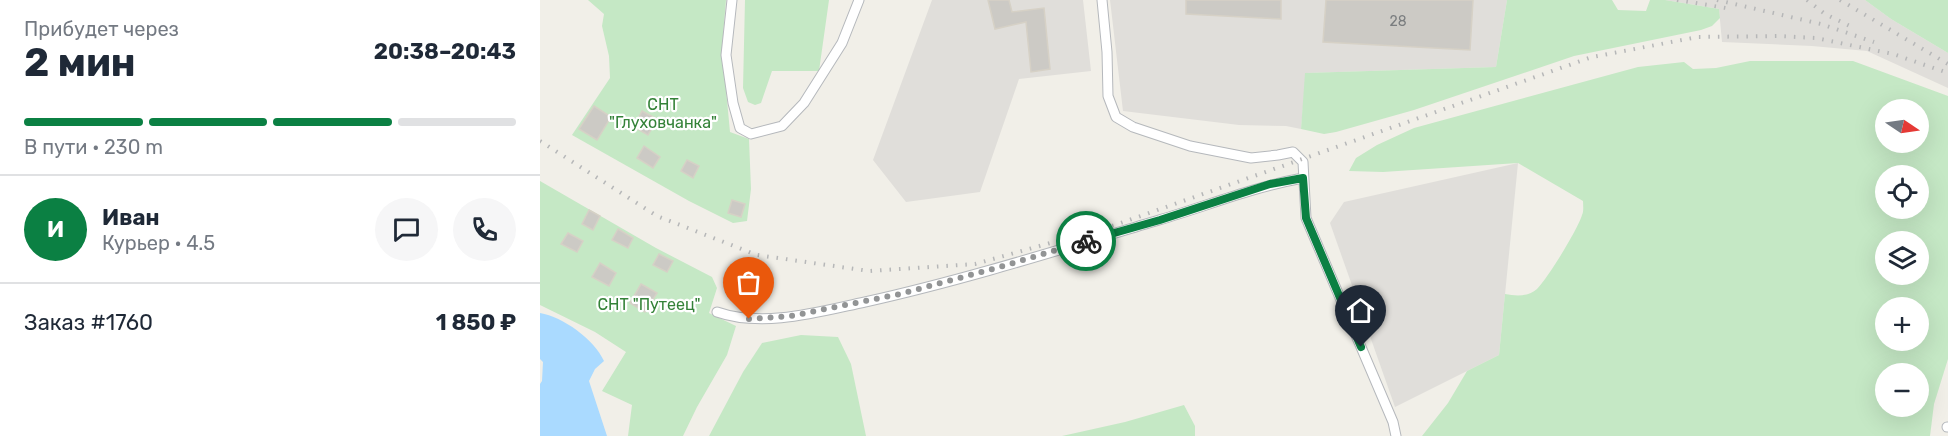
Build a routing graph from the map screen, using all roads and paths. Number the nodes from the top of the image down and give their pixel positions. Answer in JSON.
{"nodes":[{"id":1,"x":732,"y":0,"type":"edge"},
{"id":2,"x":860,"y":0,"type":"edge"},
{"id":3,"x":1102,"y":0,"type":"edge"},
{"id":4,"x":1303,"y":178,"type":"junction"},
{"id":5,"x":717,"y":312,"type":"dead end"},
{"id":6,"x":1396,"y":436,"type":"edge"}],
"edges":[{"from":1,"to":2,"type":"street"},
{"from":3,"to":4,"type":"street"},
{"from":4,"to":5,"type":"street"},
{"from":4,"to":6,"type":"street"}]}
